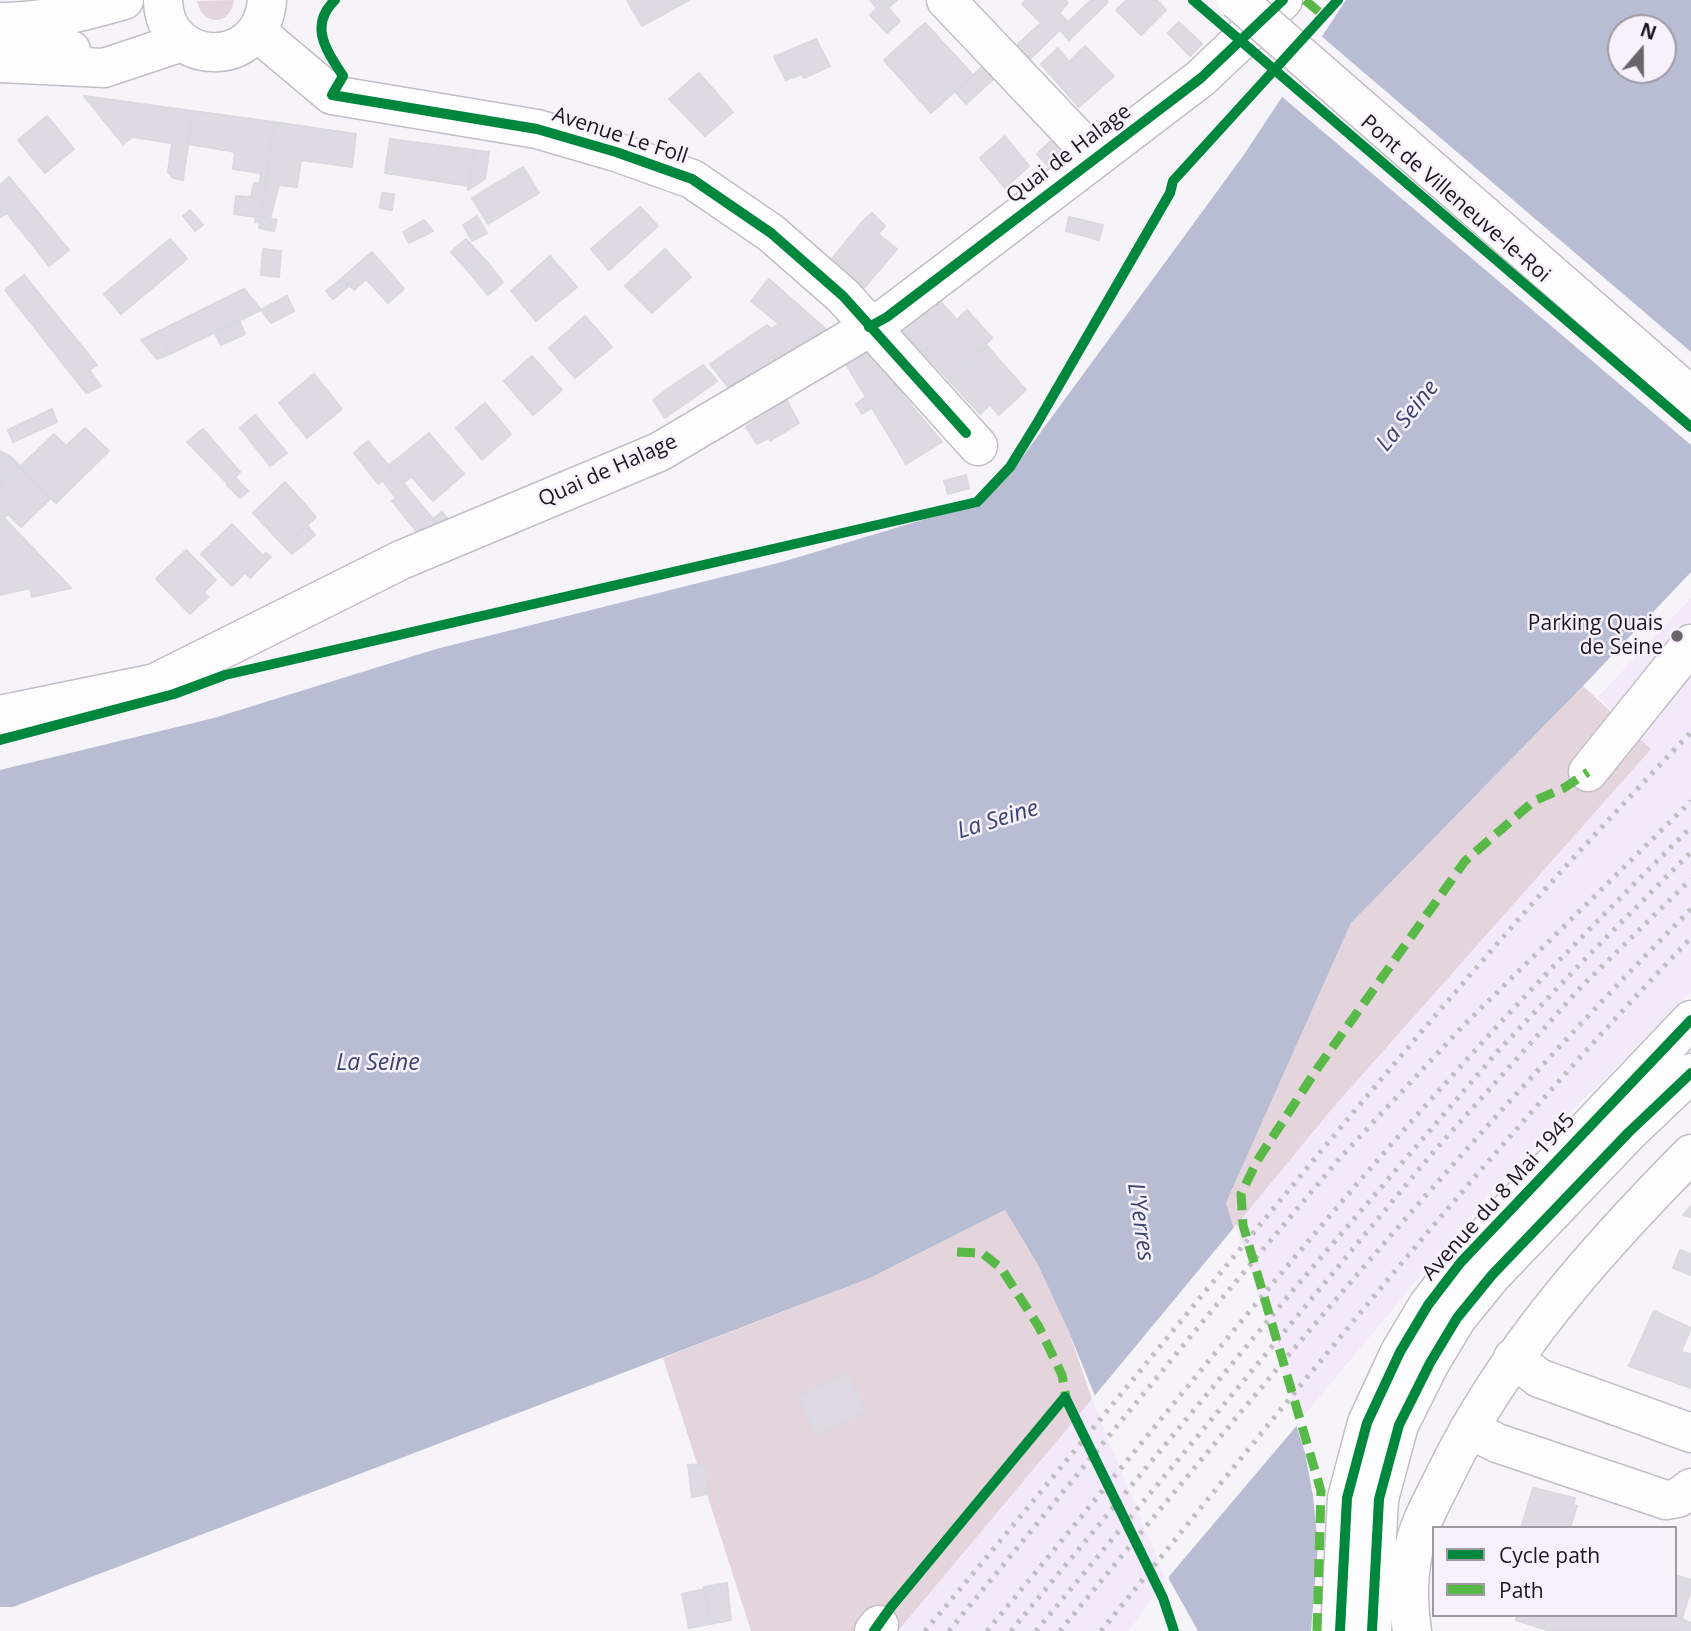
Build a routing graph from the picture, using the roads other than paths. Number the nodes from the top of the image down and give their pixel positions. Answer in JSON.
{"nodes":[{"id":1,"x":124,"y":0,"type":"edge"},
{"id":2,"x":163,"y":0,"type":"edge"},
{"id":3,"x":946,"y":0,"type":"edge"},
{"id":4,"x":1237,"y":0,"type":"edge"},
{"id":5,"x":1283,"y":0,"type":"edge"},
{"id":6,"x":270,"y":11,"type":"edge"},
{"id":7,"x":0,"y":22,"type":"edge"},
{"id":8,"x":183,"y":42,"type":"junction"},
{"id":9,"x":0,"y":43,"type":"edge"},
{"id":10,"x":139,"y":56,"type":"junction"},
{"id":11,"x":0,"y":63,"type":"edge"},
{"id":12,"x":1096,"y":158,"type":"junction"},
{"id":13,"x":869,"y":327,"type":"junction"},
{"id":14,"x":1691,"y":396,"type":"edge"},
{"id":15,"x":978,"y":446,"type":"dead end"},
{"id":16,"x":1691,"y":644,"type":"edge"},
{"id":17,"x":0,"y":715,"type":"edge"},
{"id":18,"x":1588,"y":772,"type":"dead end"},
{"id":19,"x":1691,"y":1020,"type":"edge"},
{"id":20,"x":1691,"y":1073,"type":"edge"},
{"id":21,"x":1691,"y":1154,"type":"edge"},
{"id":22,"x":1443,"y":1312,"type":"junction"},
{"id":23,"x":1513,"y":1358,"type":"junction"},
{"id":24,"x":1469,"y":1429,"type":"junction"},
{"id":25,"x":1691,"y":1433,"type":"edge"},
{"id":26,"x":1691,"y":1488,"type":"edge"},
{"id":27,"x":1422,"y":1567,"type":"edge"},
{"id":28,"x":1361,"y":1622,"type":"edge"},
{"id":29,"x":1412,"y":1631,"type":"edge"}],
"edges":[{"from":1,"to":7,"type":"street"},
{"from":2,"to":8,"type":"street"},
{"from":3,"to":12,"type":"street"},
{"from":4,"to":14,"type":"street","name":"Pont de Villeneuve-le-Roi","bridge":true},
{"from":5,"to":12,"type":"street","name":"Quai de Halage"},
{"from":6,"to":8,"type":"street"},
{"from":6,"to":13,"type":"street","name":"Avenue Le Foll"},
{"from":8,"to":10,"type":"street"},
{"from":9,"to":10,"type":"street"},
{"from":10,"to":11,"type":"street"},
{"from":12,"to":13,"type":"street","name":"Quai de Halage"},
{"from":13,"to":15,"type":"street","name":"Avenue Le Foll"},
{"from":13,"to":17,"type":"street","name":"Quai de Halage"},
{"from":16,"to":18,"type":"street"},
{"from":19,"to":22,"type":"street","name":"Avenue du 8 Mai 1945"},
{"from":20,"to":22,"type":"street","name":"Avenue du 8 Mai 1945"},
{"from":21,"to":23,"type":"street"},
{"from":22,"to":28,"type":"street","name":"Avenue du 8 Mai 1945"},
{"from":23,"to":24,"type":"street"},
{"from":23,"to":25,"type":"street"},
{"from":24,"to":26,"type":"street"},
{"from":24,"to":27,"type":"street"},
{"from":27,"to":29,"type":"street"}]}
